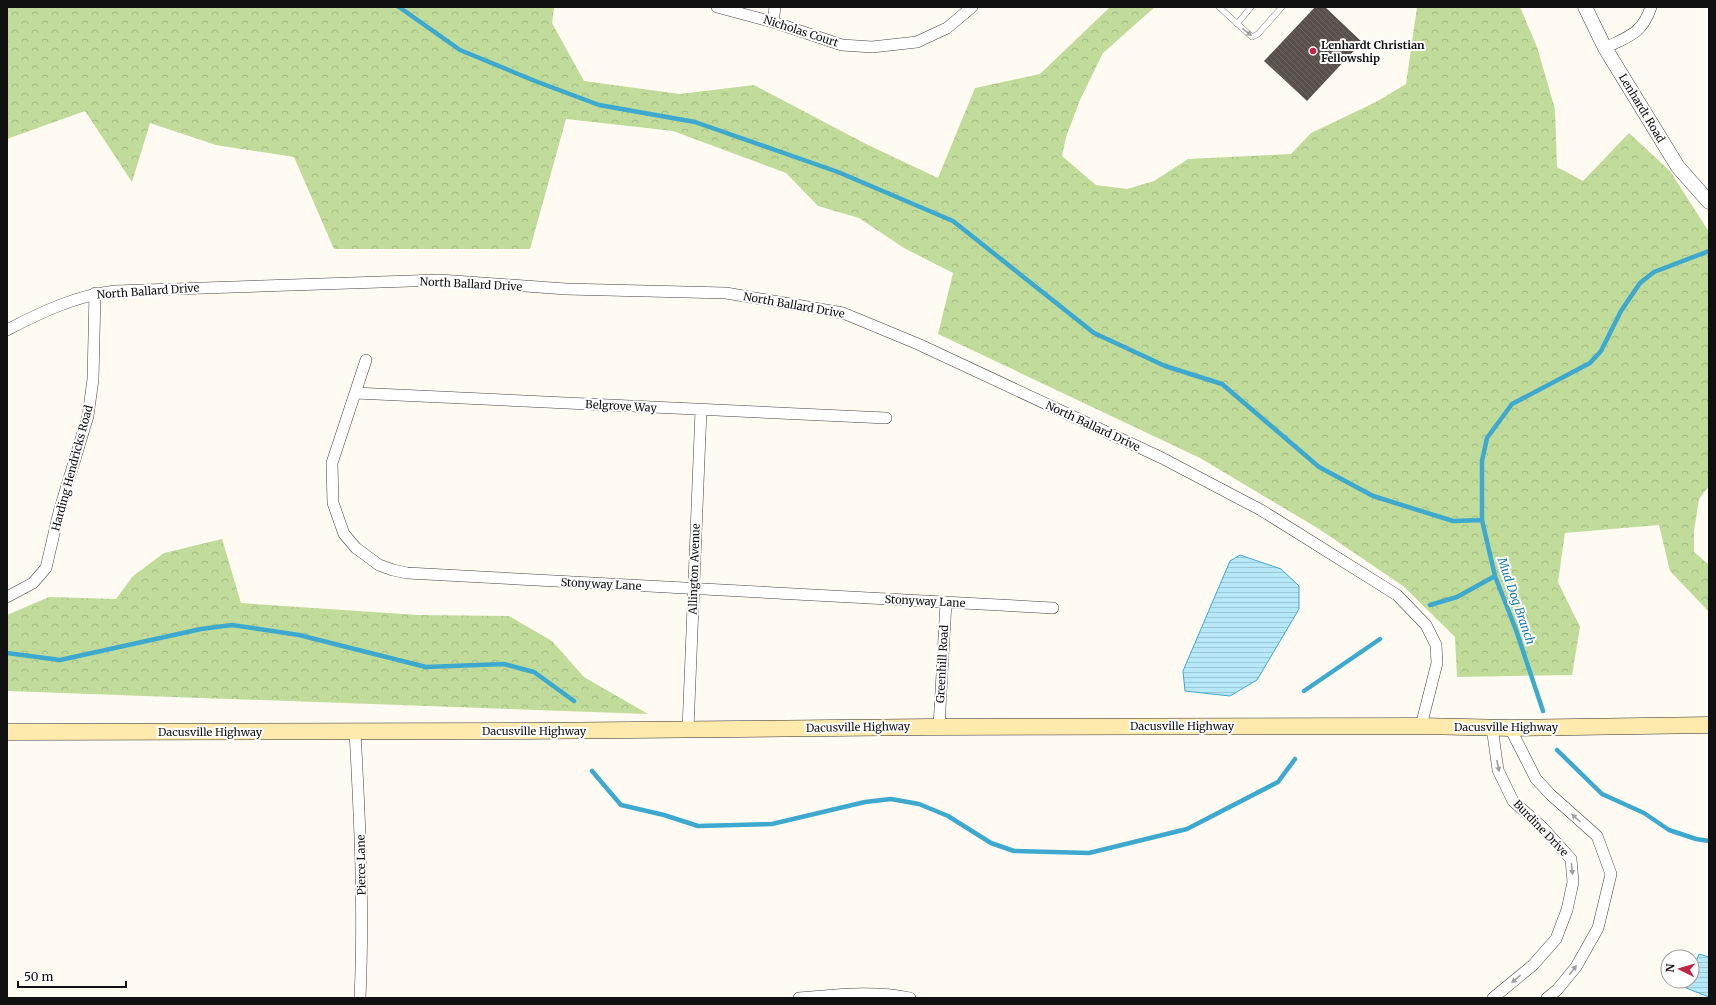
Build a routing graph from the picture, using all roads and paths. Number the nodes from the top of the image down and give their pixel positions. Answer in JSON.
{"nodes":[{"id":1,"x":717,"y":7,"type":"edge"},
{"id":2,"x":775,"y":7,"type":"edge"},
{"id":3,"x":972,"y":7,"type":"edge"},
{"id":4,"x":1219,"y":7,"type":"edge"},
{"id":5,"x":1251,"y":7,"type":"edge"},
{"id":6,"x":1282,"y":7,"type":"edge"},
{"id":7,"x":1585,"y":7,"type":"edge"},
{"id":8,"x":1651,"y":7,"type":"edge"},
{"id":9,"x":773,"y":22,"type":"junction"},
{"id":10,"x":1236,"y":24,"type":"junction"},
{"id":11,"x":1606,"y":48,"type":"junction"},
{"id":12,"x":1709,"y":202,"type":"edge"},
{"id":13,"x":95,"y":293,"type":"junction"},
{"id":14,"x":7,"y":330,"type":"edge"},
{"id":15,"x":366,"y":360,"type":"dead end"},
{"id":16,"x":356,"y":393,"type":"junction"},
{"id":17,"x":700,"y":410,"type":"junction"},
{"id":18,"x":886,"y":418,"type":"dead end"},
{"id":19,"x":694,"y":589,"type":"junction"},
{"id":20,"x":7,"y":597,"type":"edge"},
{"id":21,"x":946,"y":602,"type":"junction"},
{"id":22,"x":1052,"y":608,"type":"dead end"},
{"id":23,"x":1709,"y":725,"type":"edge"},
{"id":24,"x":1421,"y":726,"type":"junction"},
{"id":25,"x":939,"y":727,"type":"junction"},
{"id":26,"x":1492,"y":727,"type":"junction"},
{"id":27,"x":1510,"y":728,"type":"junction"},
{"id":28,"x":688,"y":729,"type":"junction"},
{"id":29,"x":7,"y":732,"type":"edge"},
{"id":30,"x":355,"y":732,"type":"junction"},
{"id":31,"x":812,"y":997,"type":"edge"},
{"id":32,"x":360,"y":998,"type":"edge"},
{"id":33,"x":799,"y":998,"type":"edge"},
{"id":34,"x":910,"y":998,"type":"edge"},
{"id":35,"x":1493,"y":998,"type":"edge"},
{"id":36,"x":1547,"y":998,"type":"edge"}],
"edges":[{"from":1,"to":9,"type":"street","name":"Nicholas Court"},
{"from":2,"to":9,"type":"street"},
{"from":3,"to":9,"type":"street","name":"Nicholas Court"},
{"from":4,"to":10,"type":"lane"},
{"from":5,"to":10,"type":"lane"},
{"from":10,"to":6,"type":"lane","one_way":true},
{"from":7,"to":11,"type":"street","name":"Lenhardt Road"},
{"from":8,"to":11,"type":"street"},
{"from":11,"to":12,"type":"street","name":"Lenhardt Road"},
{"from":13,"to":14,"type":"street","name":"North Ballard Drive"},
{"from":13,"to":20,"type":"street","name":"Harding Hendricks Road"},
{"from":13,"to":24,"type":"street","name":"North Ballard Drive"},
{"from":15,"to":16,"type":"street","name":"Stonyway Lane"},
{"from":16,"to":17,"type":"street","name":"Belgrove Way"},
{"from":16,"to":19,"type":"street","name":"Stonyway Lane"},
{"from":17,"to":18,"type":"street","name":"Belgrove Way"},
{"from":17,"to":19,"type":"street","name":"Allington Avenue"},
{"from":19,"to":21,"type":"street","name":"Stonyway Lane"},
{"from":19,"to":28,"type":"street","name":"Allington Avenue"},
{"from":21,"to":22,"type":"street","name":"Stonyway Lane"},
{"from":21,"to":25,"type":"street","name":"Greenhill Road"},
{"from":23,"to":27,"type":"main road","name":"Dacusville Highway"},
{"from":24,"to":25,"type":"main road","name":"Dacusville Highway"},
{"from":24,"to":26,"type":"main road","name":"Dacusville Highway"},
{"from":25,"to":28,"type":"main road","name":"Dacusville Highway"},
{"from":26,"to":27,"type":"main road","name":"Dacusville Highway"},
{"from":26,"to":35,"type":"street","name":"Burdine Drive","one_way":true},
{"from":36,"to":27,"type":"street","one_way":true},
{"from":28,"to":30,"type":"main road","name":"Dacusville Highway"},
{"from":29,"to":30,"type":"main road","name":"Dacusville Highway"},
{"from":30,"to":32,"type":"street","name":"Pierce Lane"},
{"from":31,"to":33,"type":"street"},
{"from":31,"to":34,"type":"street"}]}
